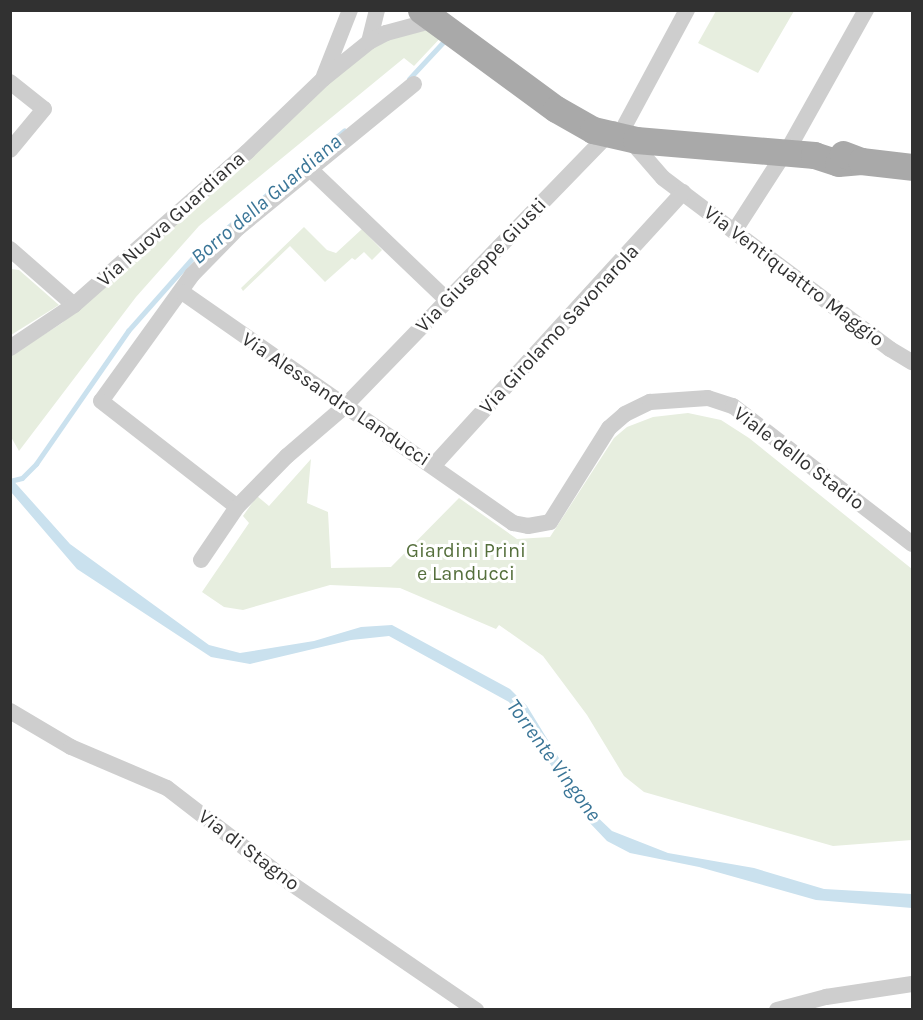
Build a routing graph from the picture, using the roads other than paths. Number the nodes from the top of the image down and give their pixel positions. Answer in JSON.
{"nodes":[{"id":1,"x":335,"y":10,"type":"edge"},
{"id":2,"x":350,"y":10,"type":"edge"},
{"id":3,"x":377,"y":10,"type":"edge"},
{"id":4,"x":687,"y":10,"type":"edge"},
{"id":5,"x":866,"y":10,"type":"edge"},
{"id":6,"x":434,"y":14,"type":"edge"},
{"id":7,"x":339,"y":29,"type":"junction"},
{"id":8,"x":369,"y":42,"type":"junction"},
{"id":9,"x":323,"y":79,"type":"junction"},
{"id":10,"x":10,"y":82,"type":"edge"},
{"id":11,"x":414,"y":84,"type":"dead end"},
{"id":12,"x":641,"y":138,"type":"junction"},
{"id":13,"x":10,"y":150,"type":"edge"},
{"id":14,"x":797,"y":150,"type":"junction"},
{"id":15,"x":912,"y":166,"type":"edge"},
{"id":16,"x":311,"y":170,"type":"junction"},
{"id":17,"x":680,"y":190,"type":"junction"},
{"id":18,"x":735,"y":230,"type":"junction"},
{"id":19,"x":10,"y":249,"type":"edge"},
{"id":20,"x":182,"y":292,"type":"junction"},
{"id":21,"x":447,"y":300,"type":"junction"},
{"id":22,"x":74,"y":305,"type":"junction"},
{"id":23,"x":10,"y":348,"type":"edge"},
{"id":24,"x":912,"y":362,"type":"edge"},
{"id":25,"x":344,"y":407,"type":"junction"},
{"id":26,"x":433,"y":466,"type":"junction"},
{"id":27,"x":489,"y":506,"type":"joint"},
{"id":28,"x":237,"y":507,"type":"junction"},
{"id":29,"x":912,"y":544,"type":"edge"},
{"id":30,"x":201,"y":560,"type":"dead end"},
{"id":31,"x":10,"y":711,"type":"edge"},
{"id":32,"x":912,"y":984,"type":"edge"},
{"id":33,"x":476,"y":1010,"type":"edge"},
{"id":34,"x":777,"y":1010,"type":"edge"}],
"edges":[{"from":1,"to":7,"type":"street","name":"Via Nuova Guardiana"},
{"from":2,"to":7,"type":"street","name":"Via Nuova Guardiana"},
{"from":3,"to":8,"type":"street"},
{"from":4,"to":12,"type":"street","name":"Via Giuseppe Giusti"},
{"from":5,"to":14,"type":"street"},
{"from":6,"to":8,"type":"street","name":"Via Nuova Guardiana"},
{"from":6,"to":12,"type":"main road"},
{"from":7,"to":9,"type":"street","name":"Via Nuova Guardiana"},
{"from":8,"to":9,"type":"street","name":"Via Nuova Guardiana"},
{"from":9,"to":22,"type":"street","name":"Via Nuova Guardiana"},
{"from":10,"to":13,"type":"street"},
{"from":11,"to":16,"type":"street"},
{"from":12,"to":14,"type":"main road"},
{"from":12,"to":17,"type":"street","name":"Via Ventiquattro Maggio"},
{"from":12,"to":17,"type":"street","name":"Via Ventiquattro Maggio"},
{"from":12,"to":21,"type":"street","name":"Via Giuseppe Giusti"},
{"from":14,"to":15,"type":"main road"},
{"from":14,"to":18,"type":"street"},
{"from":16,"to":20,"type":"street"},
{"from":16,"to":21,"type":"street"},
{"from":17,"to":18,"type":"street","name":"Via Ventiquattro Maggio"},
{"from":17,"to":26,"type":"street","name":"Via Girolamo Savonarola"},
{"from":18,"to":24,"type":"street","name":"Via Ventiquattro Maggio"},
{"from":19,"to":22,"type":"street"},
{"from":20,"to":25,"type":"street","name":"Via Alessandro Landucci"},
{"from":20,"to":28,"type":"street"},
{"from":21,"to":25,"type":"street","name":"Via Giuseppe Giusti"},
{"from":22,"to":23,"type":"street","name":"Via Nuova Guardiana"},
{"from":25,"to":26,"type":"street","name":"Via Alessandro Landucci"},
{"from":25,"to":28,"type":"street","name":"Via Giuseppe Giusti"},
{"from":26,"to":27,"type":"street","name":"Via Alessandro Landucci"},
{"from":27,"to":29,"type":"street","name":"Viale dello Stadio"},
{"from":28,"to":30,"type":"street","name":"Via Giuseppe Giusti"},
{"from":31,"to":33,"type":"street","name":"Via di Stagno"},
{"from":32,"to":34,"type":"street"}]}
